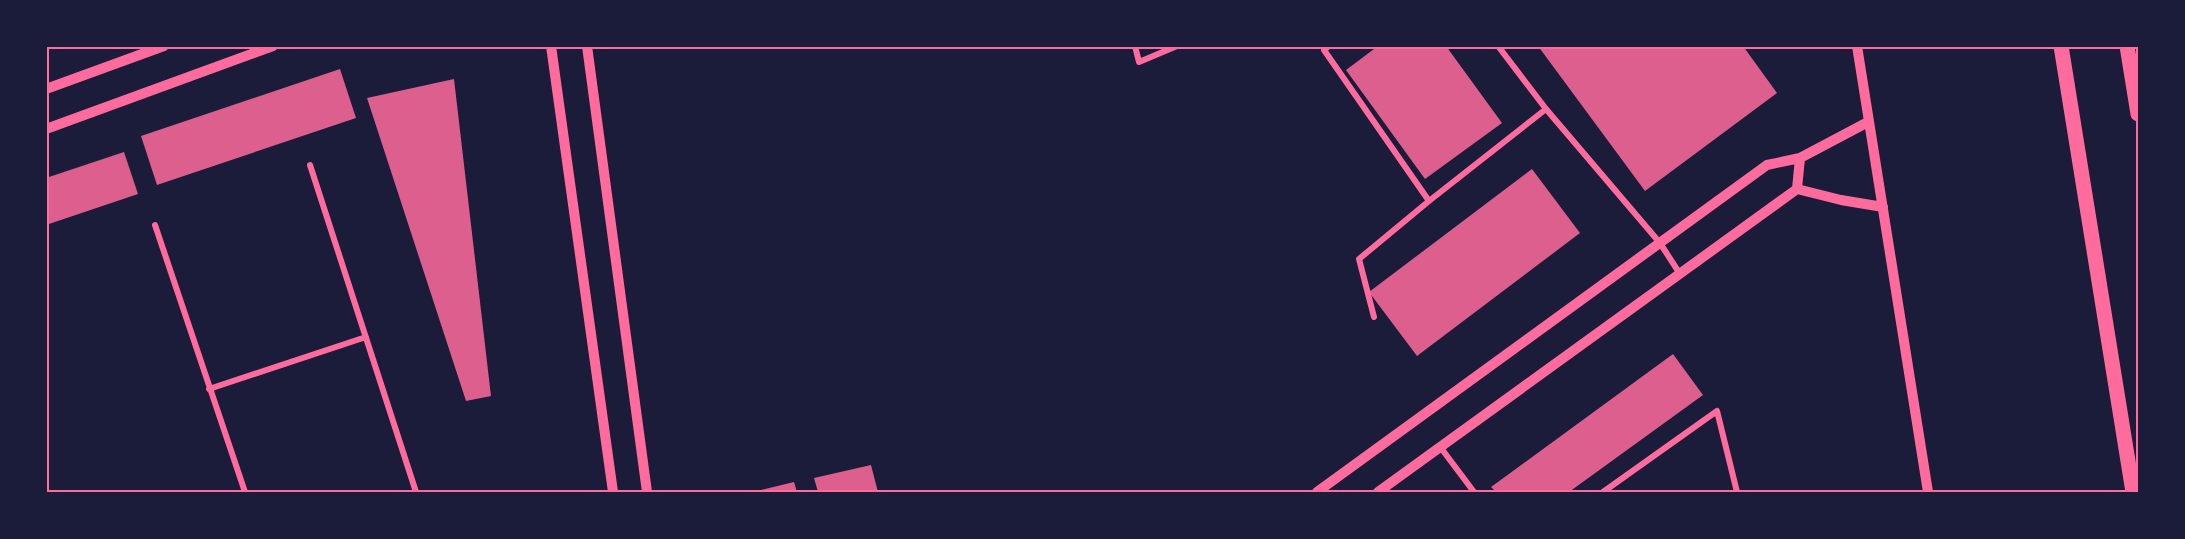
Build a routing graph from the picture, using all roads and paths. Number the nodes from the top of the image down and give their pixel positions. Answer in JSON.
{"nodes":[{"id":1,"x":164,"y":46,"type":"edge"},
{"id":2,"x":273,"y":46,"type":"edge"},
{"id":3,"x":551,"y":46,"type":"edge"},
{"id":4,"x":587,"y":46,"type":"edge"},
{"id":5,"x":1135,"y":46,"type":"edge"},
{"id":6,"x":1177,"y":46,"type":"edge"},
{"id":7,"x":1329,"y":46,"type":"edge"},
{"id":8,"x":1498,"y":46,"type":"edge"},
{"id":9,"x":1857,"y":46,"type":"edge"},
{"id":10,"x":2061,"y":46,"type":"edge"},
{"id":11,"x":2127,"y":46,"type":"edge"},
{"id":12,"x":46,"y":89,"type":"edge"},
{"id":13,"x":1546,"y":109,"type":"junction"},
{"id":14,"x":2139,"y":114,"type":"edge"},
{"id":15,"x":1868,"y":122,"type":"junction"},
{"id":16,"x":46,"y":129,"type":"edge"},
{"id":17,"x":1800,"y":158,"type":"junction"},
{"id":18,"x":310,"y":165,"type":"dead end"},
{"id":19,"x":1797,"y":189,"type":"junction"},
{"id":20,"x":1429,"y":201,"type":"junction"},
{"id":21,"x":1882,"y":207,"type":"junction"},
{"id":22,"x":155,"y":225,"type":"dead end"},
{"id":23,"x":1660,"y":243,"type":"junction"},
{"id":24,"x":1680,"y":274,"type":"junction"},
{"id":25,"x":1374,"y":317,"type":"dead end"},
{"id":26,"x":366,"y":337,"type":"junction"},
{"id":27,"x":209,"y":389,"type":"junction"},
{"id":28,"x":1441,"y":448,"type":"junction"},
{"id":29,"x":245,"y":492,"type":"edge"},
{"id":30,"x":416,"y":492,"type":"edge"},
{"id":31,"x":613,"y":492,"type":"edge"},
{"id":32,"x":647,"y":492,"type":"edge"},
{"id":33,"x":1317,"y":492,"type":"edge"},
{"id":34,"x":1377,"y":492,"type":"edge"},
{"id":35,"x":1474,"y":492,"type":"edge"},
{"id":36,"x":1604,"y":492,"type":"edge"},
{"id":37,"x":1737,"y":492,"type":"edge"},
{"id":38,"x":1928,"y":492,"type":"edge"},
{"id":39,"x":2133,"y":492,"type":"edge"}],
"edges":[{"from":1,"to":12,"type":"street"},
{"from":2,"to":16,"type":"street"},
{"from":3,"to":31,"type":"street"},
{"from":4,"to":32,"type":"street"},
{"from":5,"to":6,"type":"street"},
{"from":7,"to":20,"type":"street"},
{"from":8,"to":13,"type":"street"},
{"from":9,"to":15,"type":"street"},
{"from":10,"to":39,"type":"main road"},
{"from":11,"to":14,"type":"main road"},
{"from":13,"to":20,"type":"street"},
{"from":13,"to":23,"type":"street"},
{"from":15,"to":17,"type":"street"},
{"from":15,"to":21,"type":"street"},
{"from":17,"to":19,"type":"street"},
{"from":17,"to":23,"type":"street"},
{"from":18,"to":26,"type":"street"},
{"from":19,"to":21,"type":"street"},
{"from":19,"to":24,"type":"street"},
{"from":20,"to":25,"type":"street"},
{"from":21,"to":38,"type":"street"},
{"from":22,"to":27,"type":"street"},
{"from":23,"to":24,"type":"street"},
{"from":23,"to":33,"type":"street"},
{"from":24,"to":28,"type":"street"},
{"from":26,"to":27,"type":"street"},
{"from":26,"to":30,"type":"street"},
{"from":27,"to":29,"type":"street"},
{"from":28,"to":34,"type":"street"},
{"from":28,"to":35,"type":"street"},
{"from":36,"to":37,"type":"street"}]}
